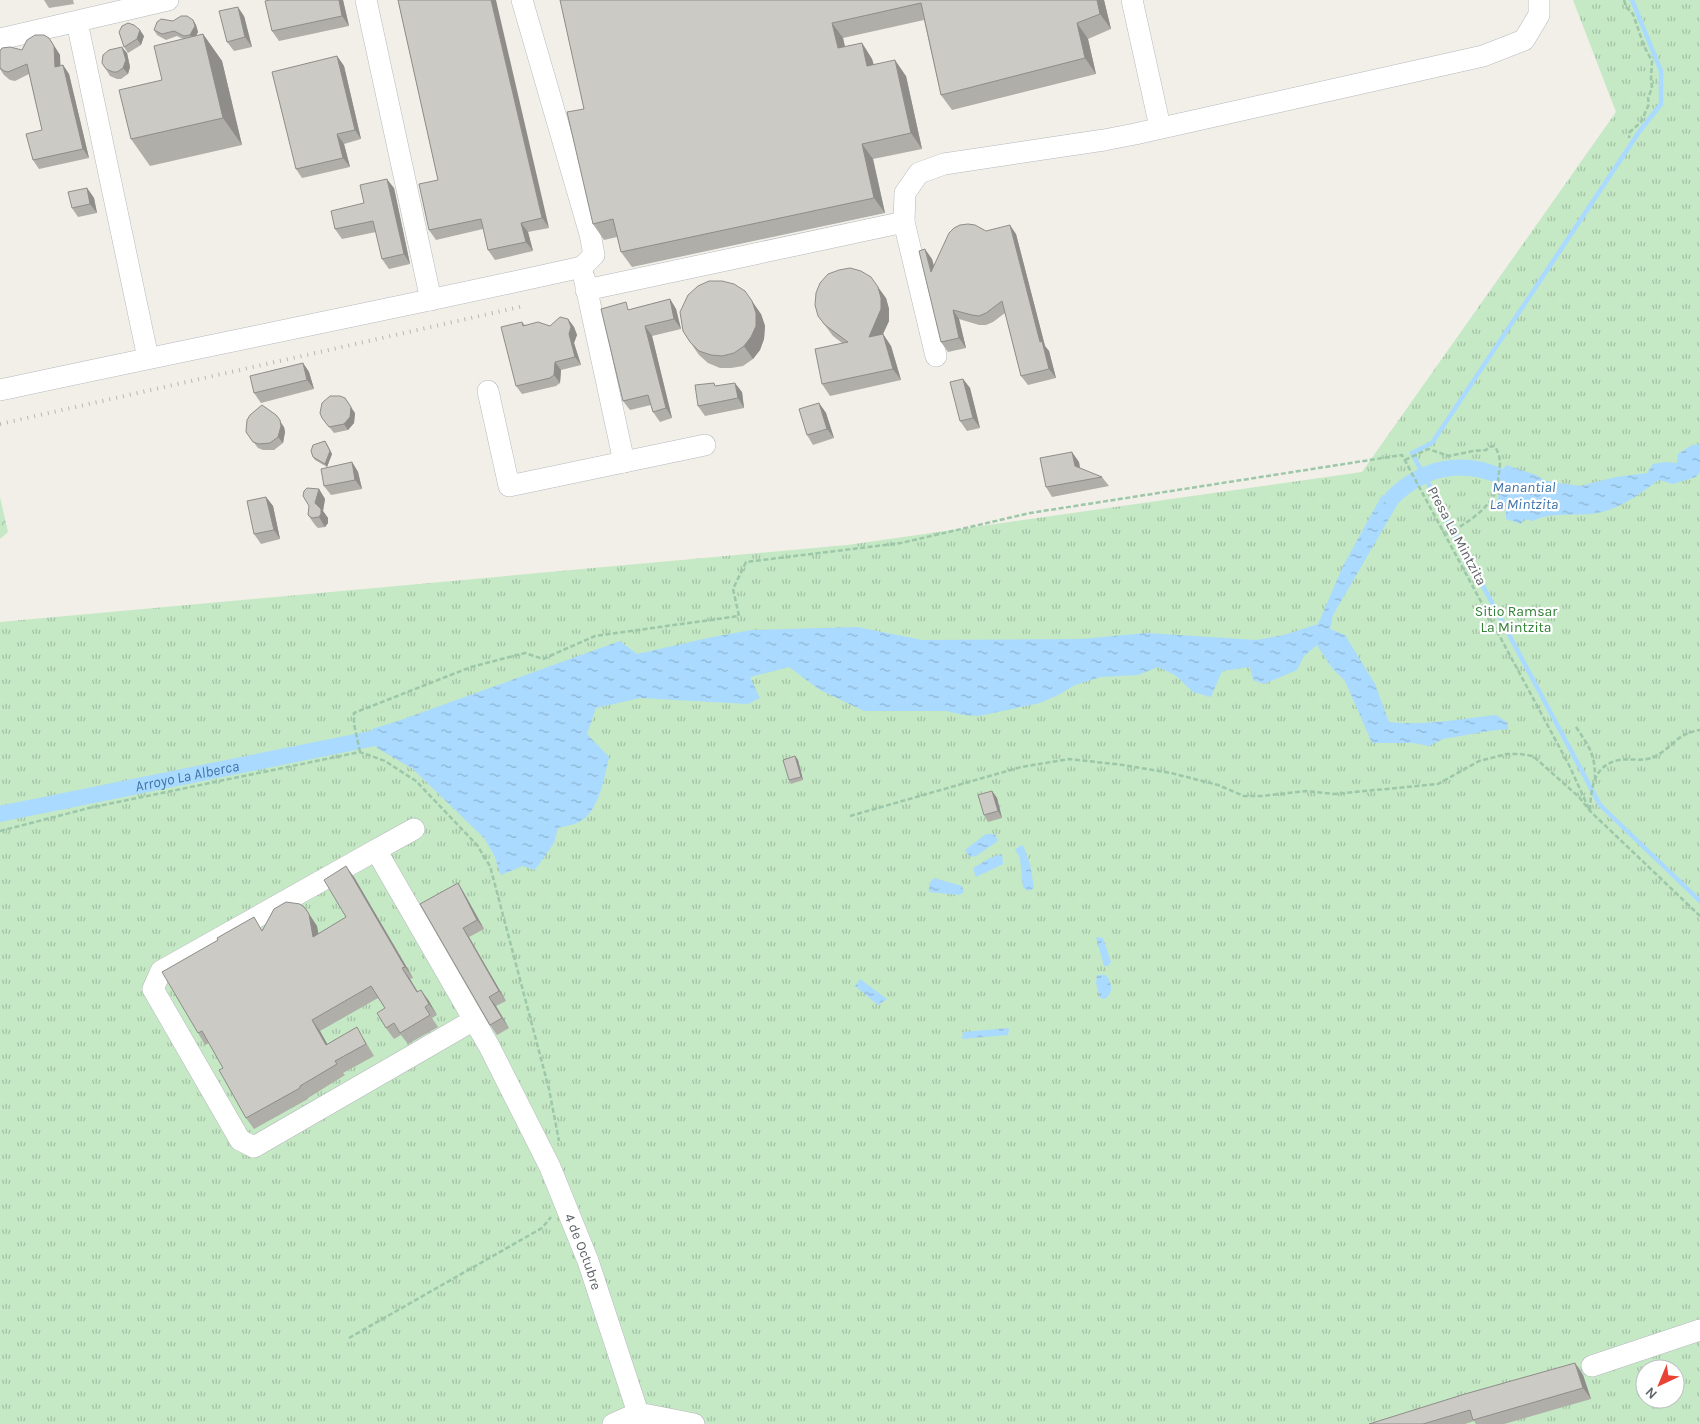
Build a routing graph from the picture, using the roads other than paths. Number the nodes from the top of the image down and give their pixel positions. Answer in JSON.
{"nodes":[{"id":1,"x":168,"y":0,"type":"edge"},
{"id":2,"x":366,"y":0,"type":"edge"},
{"id":3,"x":522,"y":0,"type":"edge"},
{"id":4,"x":1132,"y":0,"type":"edge"},
{"id":5,"x":1539,"y":0,"type":"edge"},
{"id":6,"x":77,"y":22,"type":"junction"},
{"id":7,"x":0,"y":39,"type":"edge"},
{"id":8,"x":1160,"y":127,"type":"junction"},
{"id":9,"x":904,"y":222,"type":"junction"},
{"id":10,"x":582,"y":267,"type":"junction"},
{"id":11,"x":586,"y":290,"type":"junction"},
{"id":12,"x":432,"y":300,"type":"junction"},
{"id":13,"x":936,"y":356,"type":"dead end"},
{"id":14,"x":148,"y":358,"type":"junction"},
{"id":15,"x":0,"y":390,"type":"edge"},
{"id":16,"x":488,"y":391,"type":"dead end"},
{"id":17,"x":705,"y":445,"type":"dead end"},
{"id":18,"x":624,"y":462,"type":"junction"},
{"id":19,"x":414,"y":828,"type":"dead end"},
{"id":20,"x":376,"y":850,"type":"junction"},
{"id":21,"x":474,"y":1020,"type":"junction"},
{"id":22,"x":1700,"y":1330,"type":"edge"},
{"id":23,"x":1592,"y":1366,"type":"dead end"},
{"id":24,"x":638,"y":1413,"type":"junction"},
{"id":25,"x":614,"y":1424,"type":"edge"},
{"id":26,"x":694,"y":1424,"type":"edge"}],
"edges":[{"from":1,"to":6,"type":"street"},
{"from":2,"to":12,"type":"street"},
{"from":3,"to":10,"type":"street"},
{"from":4,"to":8,"type":"street"},
{"from":5,"to":8,"type":"street"},
{"from":6,"to":7,"type":"street"},
{"from":6,"to":14,"type":"street"},
{"from":8,"to":9,"type":"street"},
{"from":9,"to":11,"type":"street"},
{"from":9,"to":13,"type":"street"},
{"from":10,"to":11,"type":"street"},
{"from":10,"to":12,"type":"street"},
{"from":11,"to":18,"type":"street"},
{"from":12,"to":14,"type":"street"},
{"from":14,"to":15,"type":"street"},
{"from":16,"to":18,"type":"street"},
{"from":17,"to":18,"type":"street"},
{"from":19,"to":20,"type":"street"},
{"from":20,"to":21,"type":"street","name":"4 de Octubre"},
{"from":20,"to":21,"type":"street"},
{"from":21,"to":24,"type":"street","name":"4 de Octubre"},
{"from":22,"to":23,"type":"street"},
{"from":24,"to":25,"type":"street"},
{"from":24,"to":26,"type":"street"}]}
